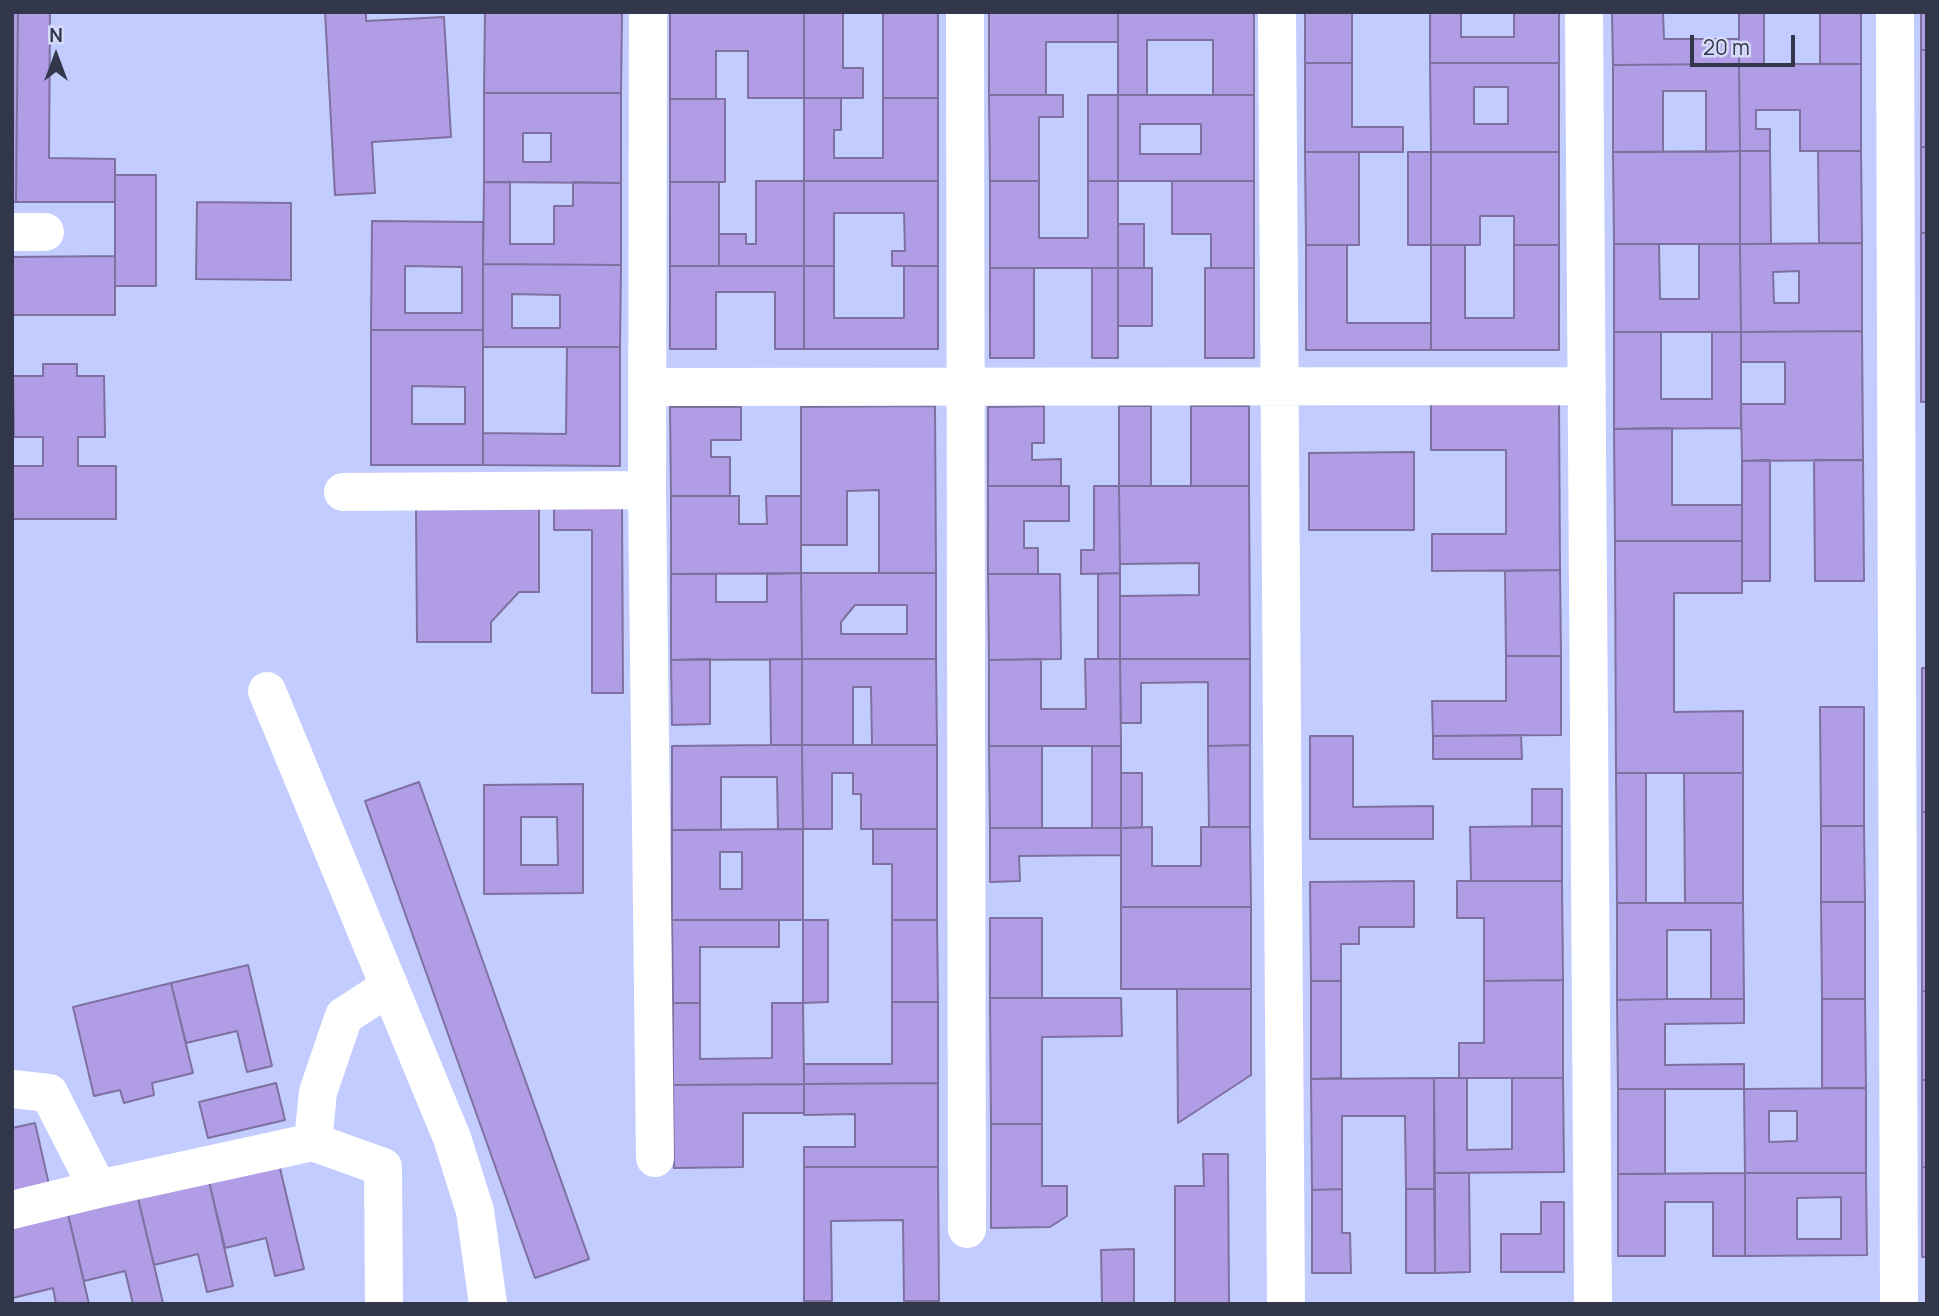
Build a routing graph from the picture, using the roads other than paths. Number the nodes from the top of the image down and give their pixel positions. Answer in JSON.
{"nodes":[{"id":1,"x":648,"y":12,"type":"edge"},
{"id":2,"x":965,"y":12,"type":"edge"},
{"id":3,"x":1277,"y":12,"type":"edge"},
{"id":4,"x":1584,"y":12,"type":"edge"},
{"id":5,"x":1895,"y":12,"type":"edge"},
{"id":6,"x":1587,"y":386,"type":"junction"},
{"id":7,"x":648,"y":387,"type":"junction"},
{"id":8,"x":967,"y":389,"type":"junction"},
{"id":9,"x":1277,"y":389,"type":"junction"},
{"id":10,"x":647,"y":490,"type":"junction"},
{"id":11,"x":343,"y":492,"type":"dead end"},
{"id":12,"x":267,"y":691,"type":"dead end"},
{"id":13,"x":389,"y":987,"type":"junction"},
{"id":14,"x":12,"y":1089,"type":"edge"},
{"id":15,"x":313,"y":1142,"type":"junction"},
{"id":16,"x":655,"y":1158,"type":"dead end"},
{"id":17,"x":98,"y":1189,"type":"junction"},
{"id":18,"x":12,"y":1210,"type":"edge"},
{"id":19,"x":967,"y":1228,"type":"dead end"},
{"id":20,"x":384,"y":1304,"type":"edge"},
{"id":21,"x":488,"y":1304,"type":"edge"},
{"id":22,"x":1286,"y":1304,"type":"edge"},
{"id":23,"x":1593,"y":1304,"type":"edge"},
{"id":24,"x":1899,"y":1304,"type":"edge"}],
"edges":[{"from":1,"to":7,"type":"street"},
{"from":2,"to":8,"type":"street"},
{"from":3,"to":9,"type":"street"},
{"from":4,"to":6,"type":"street"},
{"from":5,"to":24,"type":"street"},
{"from":6,"to":9,"type":"street"},
{"from":6,"to":23,"type":"street"},
{"from":7,"to":8,"type":"street"},
{"from":7,"to":10,"type":"street"},
{"from":8,"to":9,"type":"street"},
{"from":8,"to":19,"type":"street"},
{"from":9,"to":22,"type":"street"},
{"from":10,"to":11,"type":"street"},
{"from":10,"to":16,"type":"street"},
{"from":12,"to":13,"type":"street"},
{"from":13,"to":15,"type":"street"},
{"from":13,"to":21,"type":"street"},
{"from":14,"to":17,"type":"street"},
{"from":15,"to":17,"type":"street"},
{"from":15,"to":20,"type":"street"},
{"from":17,"to":18,"type":"street"}]}
